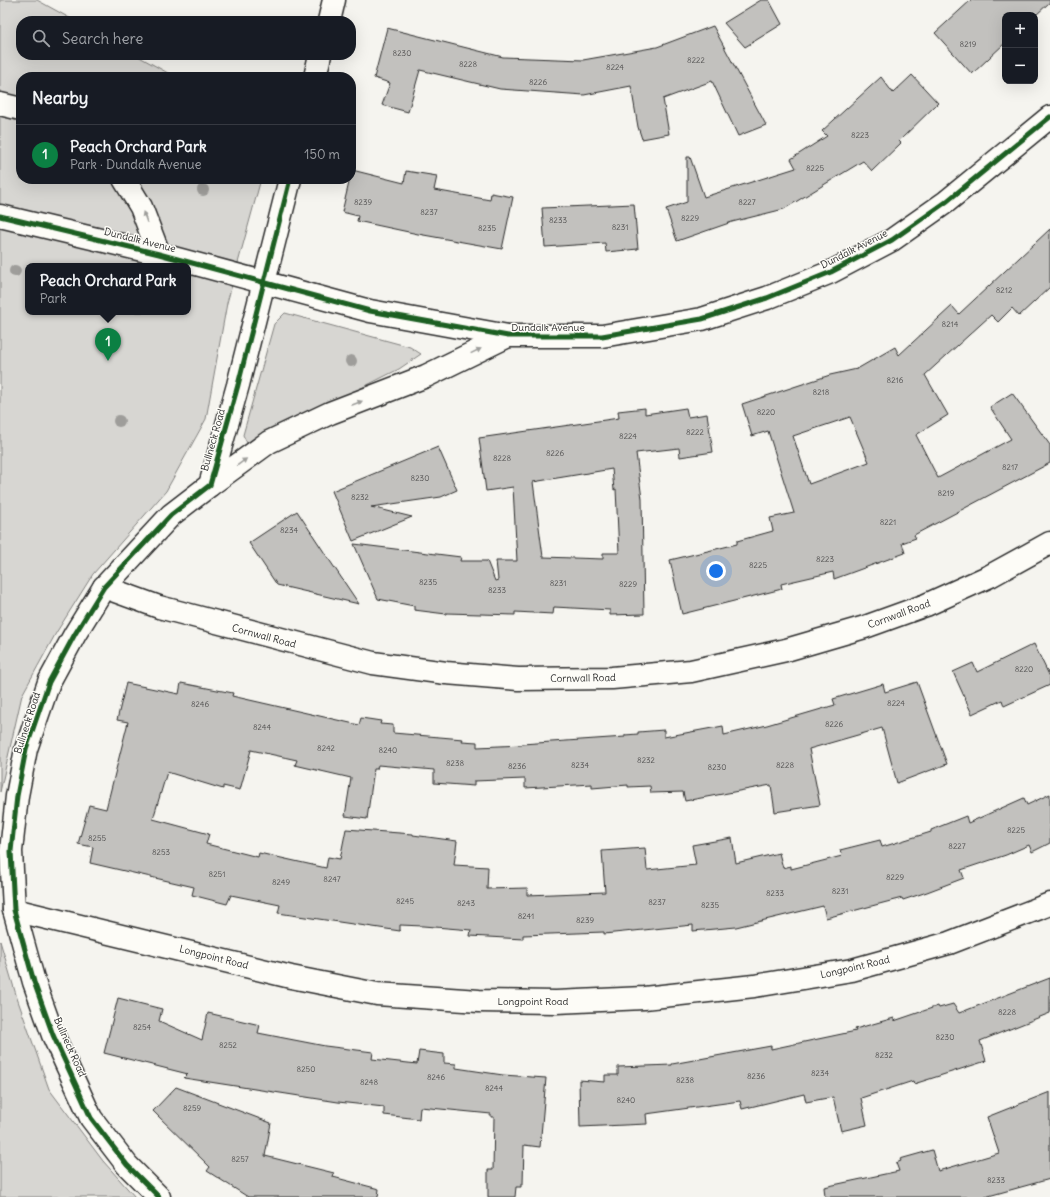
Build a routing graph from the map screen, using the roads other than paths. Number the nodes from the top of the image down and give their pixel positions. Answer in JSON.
{"nodes":[{"id":1,"x":334,"y":0,"type":"edge"},
{"id":2,"x":329,"y":16,"type":"edge"},
{"id":3,"x":319,"y":60,"type":"edge"},
{"id":4,"x":316,"y":72,"type":"edge"},
{"id":5,"x":0,"y":104,"type":"edge"},
{"id":6,"x":16,"y":108,"type":"edge"},
{"id":7,"x":1050,"y":117,"type":"edge"},
{"id":8,"x":127,"y":184,"type":"edge"},
{"id":9,"x":289,"y":184,"type":"edge"},
{"id":10,"x":0,"y":216,"type":"edge"},
{"id":11,"x":159,"y":254,"type":"junction"},
{"id":12,"x":264,"y":282,"type":"junction"},
{"id":13,"x":508,"y":336,"type":"junction"},
{"id":14,"x":210,"y":484,"type":"junction"},
{"id":15,"x":1050,"y":543,"type":"edge"},
{"id":16,"x":104,"y":587,"type":"junction"},
{"id":17,"x":1050,"y":904,"type":"edge"},
{"id":18,"x":14,"y":910,"type":"junction"},
{"id":19,"x":159,"y":1197,"type":"edge"}],
"edges":[{"from":1,"to":2,"type":"street"},
{"from":3,"to":4,"type":"street"},
{"from":5,"to":6,"type":"street"},
{"from":7,"to":13,"type":"street","name":"Dundalk Avenue"},
{"from":11,"to":8,"type":"street","one_way":true},
{"from":9,"to":12,"type":"street","name":"Bullneck Road"},
{"from":10,"to":11,"type":"street","name":"Dundalk Avenue"},
{"from":11,"to":12,"type":"street","name":"Dundalk Avenue"},
{"from":12,"to":13,"type":"street","name":"Dundalk Avenue"},
{"from":12,"to":14,"type":"street","name":"Bullneck Road"},
{"from":14,"to":13,"type":"street","name":"Bullneck Road","one_way":true},
{"from":14,"to":16,"type":"street","name":"Bullneck Road"},
{"from":15,"to":16,"type":"street","name":"Cornwall Road"},
{"from":16,"to":18,"type":"street","name":"Bullneck Road"},
{"from":17,"to":18,"type":"street","name":"Longpoint Road"},
{"from":18,"to":19,"type":"street","name":"Bullneck Road"}]}
